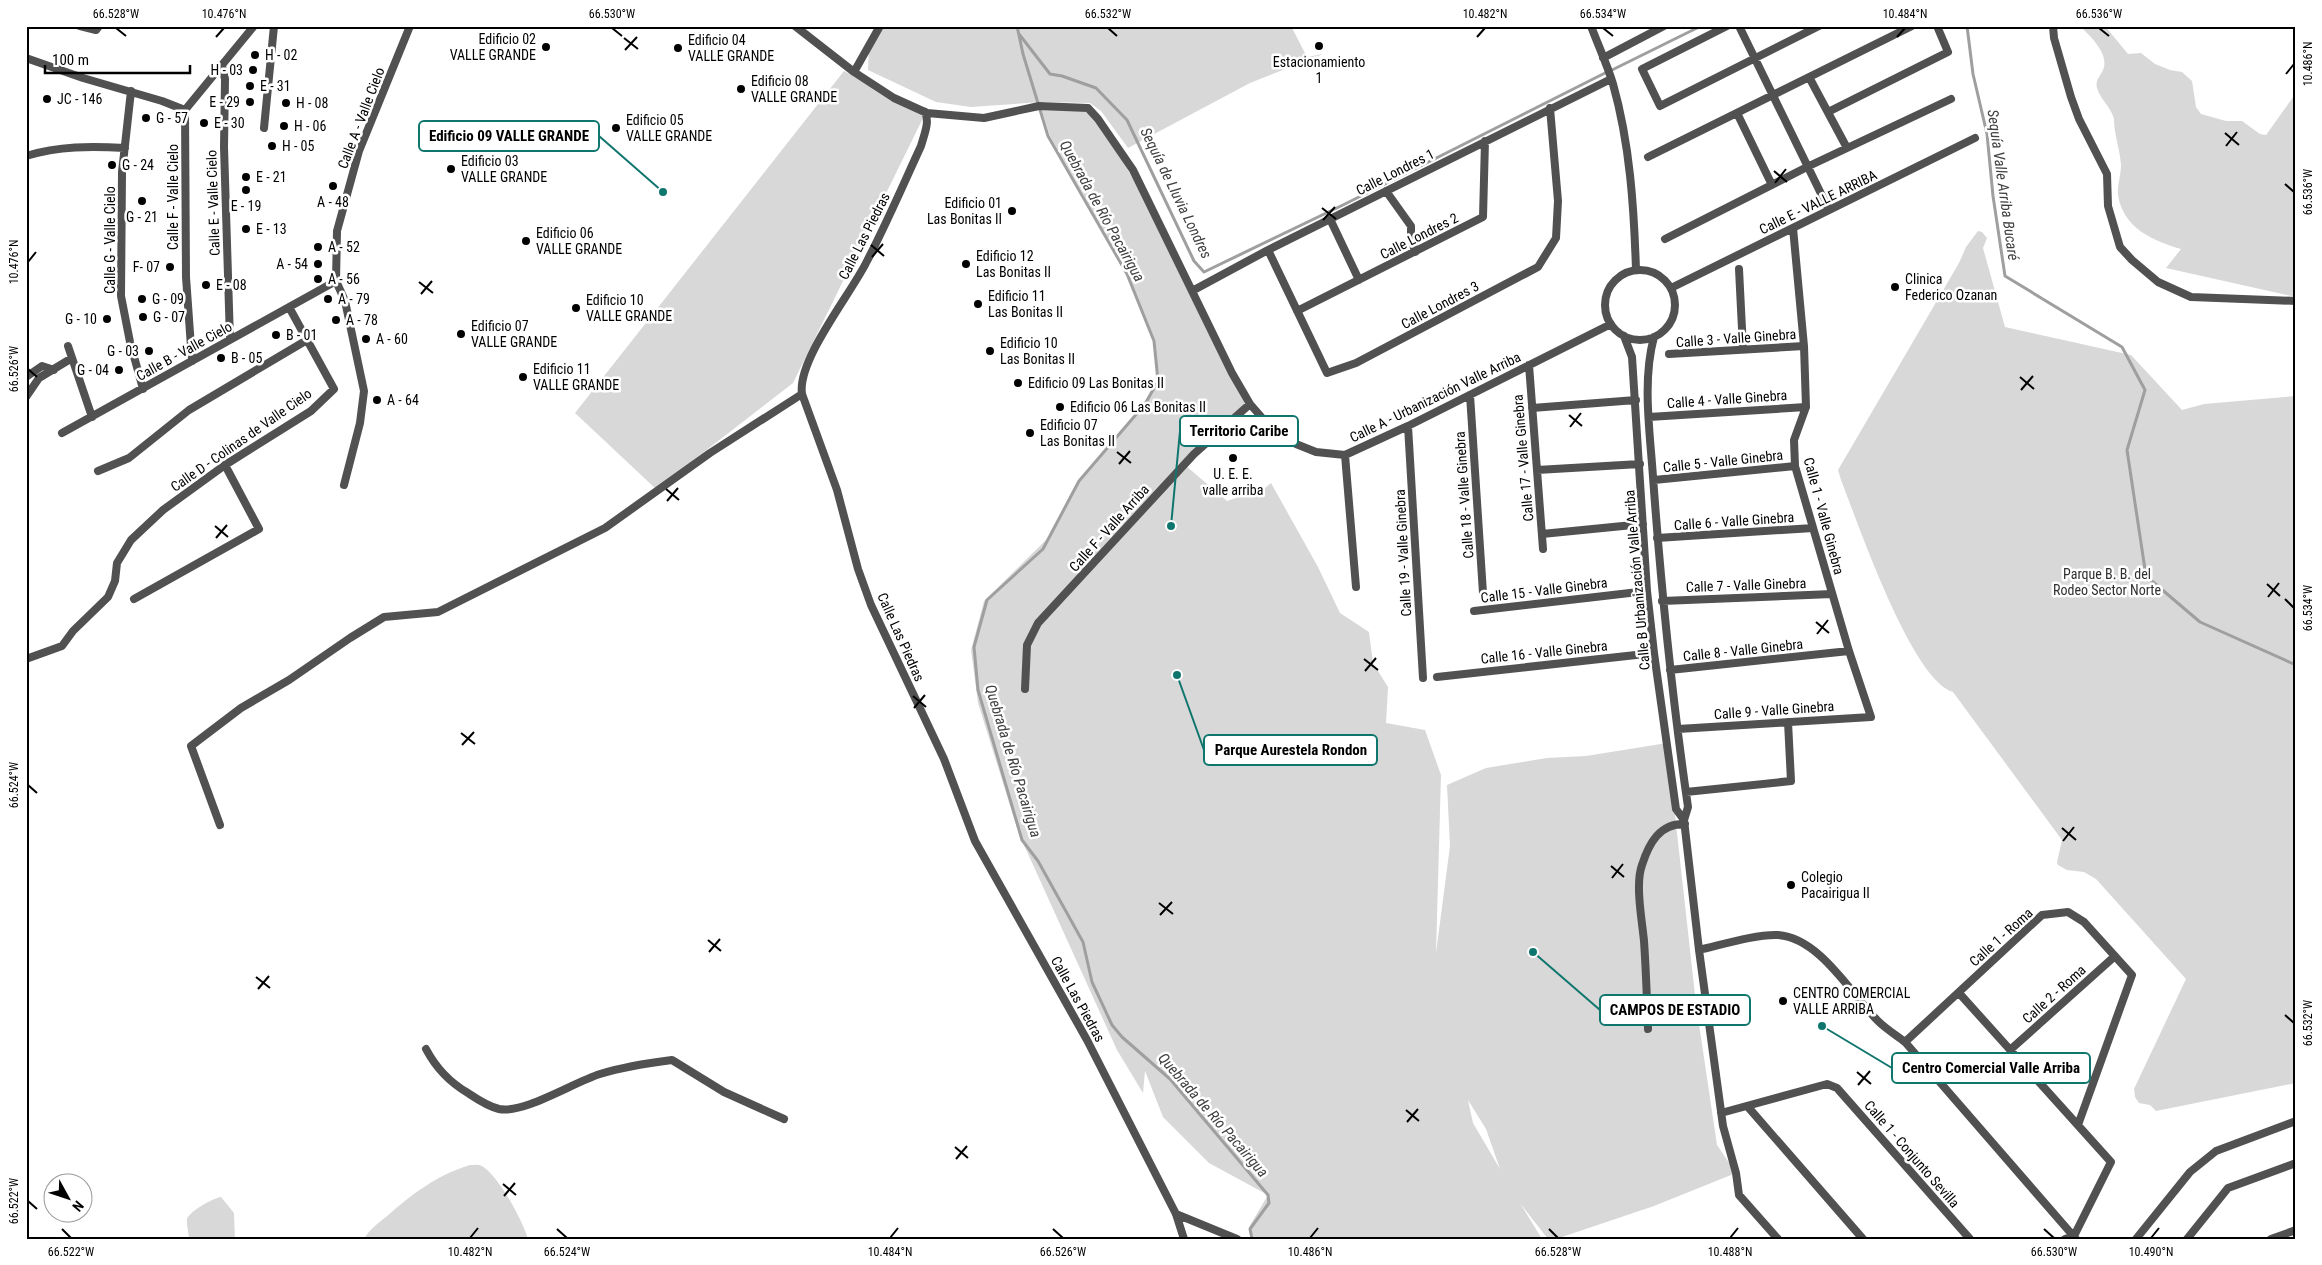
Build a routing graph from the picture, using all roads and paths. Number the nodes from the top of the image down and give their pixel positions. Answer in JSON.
{"nodes":[{"id":1,"x":80,"y":26,"type":"edge"},
{"id":2,"x":254,"y":26,"type":"edge"},
{"id":3,"x":274,"y":26,"type":"edge"},
{"id":4,"x":410,"y":26,"type":"edge"},
{"id":5,"x":795,"y":26,"type":"edge"},
{"id":6,"x":880,"y":26,"type":"edge"},
{"id":7,"x":1591,"y":26,"type":"edge"},
{"id":8,"x":1664,"y":26,"type":"edge"},
{"id":9,"x":1727,"y":26,"type":"edge"},
{"id":10,"x":1739,"y":26,"type":"edge"},
{"id":11,"x":1819,"y":26,"type":"edge"},
{"id":12,"x":1912,"y":26,"type":"edge"},
{"id":13,"x":1937,"y":26,"type":"edge"},
{"id":14,"x":2053,"y":26,"type":"edge"},
{"id":15,"x":97,"y":28,"type":"edge"},
{"id":16,"x":26,"y":58,"type":"edge"},
{"id":17,"x":1603,"y":58,"type":"junction"},
{"id":18,"x":1755,"y":59,"type":"junction"},
{"id":19,"x":222,"y":66,"type":"junction"},
{"id":20,"x":854,"y":72,"type":"junction"},
{"id":21,"x":1809,"y":77,"type":"junction"},
{"id":22,"x":1612,"y":79,"type":"junction"},
{"id":23,"x":130,"y":91,"type":"junction"},
{"id":24,"x":1773,"y":95,"type":"junction"},
{"id":25,"x":1950,"y":99,"type":"dead end"},
{"id":26,"x":1550,"y":108,"type":"junction"},
{"id":27,"x":185,"y":110,"type":"junction"},
{"id":28,"x":925,"y":112,"type":"junction"},
{"id":29,"x":1828,"y":112,"type":"junction"},
{"id":30,"x":1737,"y":113,"type":"junction"},
{"id":31,"x":264,"y":128,"type":"dead end"},
{"id":32,"x":1975,"y":138,"type":"dead end"},
{"id":33,"x":1485,"y":141,"type":"junction"},
{"id":34,"x":125,"y":148,"type":"junction"},
{"id":35,"x":1847,"y":148,"type":"junction"},
{"id":36,"x":26,"y":156,"type":"edge"},
{"id":37,"x":1648,"y":157,"type":"dead end"},
{"id":38,"x":1809,"y":166,"type":"junction"},
{"id":39,"x":1772,"y":185,"type":"junction"},
{"id":40,"x":1386,"y":190,"type":"junction"},
{"id":41,"x":1829,"y":210,"type":"junction"},
{"id":42,"x":1330,"y":218,"type":"junction"},
{"id":43,"x":1793,"y":228,"type":"junction"},
{"id":44,"x":1665,"y":239,"type":"dead end"},
{"id":45,"x":1268,"y":250,"type":"junction"},
{"id":46,"x":1415,"y":252,"type":"junction"},
{"id":47,"x":1738,"y":269,"type":"dead end"},
{"id":48,"x":1636,"y":270,"type":"junction"},
{"id":49,"x":336,"y":280,"type":"junction"},
{"id":50,"x":1358,"y":280,"type":"junction"},
{"id":51,"x":1671,"y":288,"type":"junction"},
{"id":52,"x":1192,"y":291,"type":"junction"},
{"id":53,"x":2296,"y":301,"type":"edge"},
{"id":54,"x":289,"y":307,"type":"junction"},
{"id":55,"x":1298,"y":311,"type":"junction"},
{"id":56,"x":1611,"y":324,"type":"junction"},
{"id":57,"x":1624,"y":336,"type":"junction"},
{"id":58,"x":1654,"y":338,"type":"junction"},
{"id":59,"x":230,"y":340,"type":"junction"},
{"id":60,"x":308,"y":340,"type":"junction"},
{"id":61,"x":68,"y":346,"type":"dead end"},
{"id":62,"x":1804,"y":346,"type":"junction"},
{"id":63,"x":1743,"y":349,"type":"junction"},
{"id":64,"x":1669,"y":354,"type":"dead end"},
{"id":65,"x":72,"y":358,"type":"junction"},
{"id":66,"x":192,"y":362,"type":"junction"},
{"id":67,"x":1529,"y":365,"type":"junction"},
{"id":68,"x":54,"y":370,"type":"junction"},
{"id":69,"x":26,"y":377,"type":"edge"},
{"id":70,"x":143,"y":389,"type":"junction"},
{"id":71,"x":802,"y":394,"type":"junction"},
{"id":72,"x":1470,"y":395,"type":"junction"},
{"id":73,"x":26,"y":397,"type":"edge"},
{"id":74,"x":1636,"y":400,"type":"junction"},
{"id":75,"x":1250,"y":404,"type":"junction"},
{"id":76,"x":1806,"y":406,"type":"junction"},
{"id":77,"x":1532,"y":408,"type":"junction"},
{"id":78,"x":92,"y":417,"type":"junction"},
{"id":79,"x":1649,"y":417,"type":"junction"},
{"id":80,"x":1408,"y":426,"type":"junction"},
{"id":81,"x":62,"y":433,"type":"dead end"},
{"id":82,"x":1345,"y":455,"type":"junction"},
{"id":83,"x":1640,"y":464,"type":"junction"},
{"id":84,"x":225,"y":465,"type":"junction"},
{"id":85,"x":1795,"y":466,"type":"junction"},
{"id":86,"x":1537,"y":470,"type":"junction"},
{"id":87,"x":98,"y":471,"type":"dead end"},
{"id":88,"x":1654,"y":480,"type":"junction"},
{"id":89,"x":344,"y":485,"type":"dead end"},
{"id":90,"x":1643,"y":524,"type":"junction"},
{"id":91,"x":1813,"y":528,"type":"junction"},
{"id":92,"x":1542,"y":534,"type":"junction"},
{"id":93,"x":1657,"y":538,"type":"junction"},
{"id":94,"x":1543,"y":549,"type":"dead end"},
{"id":95,"x":1356,"y":587,"type":"dead end"},
{"id":96,"x":1648,"y":591,"type":"junction"},
{"id":97,"x":1482,"y":593,"type":"dead end"},
{"id":98,"x":1832,"y":594,"type":"junction"},
{"id":99,"x":134,"y":599,"type":"dead end"},
{"id":100,"x":1662,"y":601,"type":"junction"},
{"id":101,"x":1474,"y":611,"type":"dead end"},
{"id":102,"x":1849,"y":651,"type":"junction"},
{"id":103,"x":1654,"y":653,"type":"junction"},
{"id":104,"x":26,"y":659,"type":"edge"},
{"id":105,"x":1670,"y":670,"type":"junction"},
{"id":106,"x":1437,"y":677,"type":"dead end"},
{"id":107,"x":1423,"y":678,"type":"dead end"},
{"id":108,"x":1025,"y":690,"type":"dead end"},
{"id":109,"x":1871,"y":717,"type":"joint"},
{"id":110,"x":1788,"y":722,"type":"junction"},
{"id":111,"x":1678,"y":729,"type":"junction"},
{"id":112,"x":1686,"y":792,"type":"junction"},
{"id":113,"x":1684,"y":822,"type":"junction"},
{"id":114,"x":220,"y":825,"type":"dead end"},
{"id":115,"x":1699,"y":950,"type":"junction"},
{"id":116,"x":2115,"y":956,"type":"junction"},
{"id":117,"x":1959,"y":993,"type":"junction"},
{"id":118,"x":1648,"y":1028,"type":"dead end"},
{"id":119,"x":1906,"y":1042,"type":"junction"},
{"id":120,"x":426,"y":1049,"type":"dead end"},
{"id":121,"x":2010,"y":1050,"type":"junction"},
{"id":122,"x":1748,"y":1107,"type":"junction"},
{"id":123,"x":1721,"y":1113,"type":"junction"},
{"id":124,"x":784,"y":1119,"type":"dead end"},
{"id":125,"x":2296,"y":1122,"type":"edge"},
{"id":126,"x":2078,"y":1125,"type":"junction"},
{"id":127,"x":2296,"y":1163,"type":"edge"},
{"id":128,"x":1176,"y":1214,"type":"junction"},
{"id":129,"x":2296,"y":1230,"type":"edge"},
{"id":130,"x":2075,"y":1238,"type":"edge"},
{"id":131,"x":1184,"y":1239,"type":"edge"},
{"id":132,"x":1237,"y":1239,"type":"edge"},
{"id":133,"x":1778,"y":1239,"type":"edge"},
{"id":134,"x":1863,"y":1239,"type":"edge"},
{"id":135,"x":1970,"y":1239,"type":"edge"},
{"id":136,"x":2065,"y":1239,"type":"edge"},
{"id":137,"x":2136,"y":1239,"type":"edge"},
{"id":138,"x":2187,"y":1239,"type":"edge"},
{"id":139,"x":2271,"y":1239,"type":"edge"}],
"edges":[{"from":1,"to":15,"type":"street"},
{"from":2,"to":19,"type":"street"},
{"from":3,"to":31,"type":"street"},
{"from":4,"to":49,"type":"street","name":"Calle A - Valle Cielo"},
{"from":5,"to":20,"type":"street"},
{"from":6,"to":20,"type":"street"},
{"from":7,"to":17,"type":"street"},
{"from":8,"to":17,"type":"street"},
{"from":9,"to":18,"type":"street"},
{"from":10,"to":18,"type":"street"},
{"from":11,"to":18,"type":"street"},
{"from":12,"to":21,"type":"street"},
{"from":13,"to":29,"type":"street"},
{"from":14,"to":53,"type":"street"},
{"from":16,"to":23,"type":"street"},
{"from":17,"to":22,"type":"street"},
{"from":18,"to":24,"type":"street"},
{"from":19,"to":27,"type":"street"},
{"from":19,"to":59,"type":"street","name":"Calle E - Valle Cielo"},
{"from":20,"to":28,"type":"street"},
{"from":21,"to":24,"type":"street"},
{"from":21,"to":29,"type":"street"},
{"from":22,"to":26,"type":"street","name":"Calle Londres 1"},
{"from":22,"to":48,"type":"street"},
{"from":23,"to":27,"type":"street"},
{"from":23,"to":34,"type":"street","name":"Calle G - Valle Cielo"},
{"from":24,"to":30,"type":"street"},
{"from":24,"to":38,"type":"street"},
{"from":25,"to":35,"type":"street"},
{"from":26,"to":33,"type":"street","name":"Calle Londres 1"},
{"from":26,"to":55,"type":"street","name":"Calle Londres 3"},
{"from":27,"to":66,"type":"street","name":"Calle F - Valle Cielo"},
{"from":28,"to":52,"type":"street","name":"Calle A - Urbanización Valle Arriba"},
{"from":28,"to":71,"type":"street","name":"Calle Las Piedras"},
{"from":29,"to":35,"type":"street"},
{"from":30,"to":37,"type":"street"},
{"from":30,"to":39,"type":"street"},
{"from":32,"to":41,"type":"street","name":"Calle E - VALLE ARRIBA"},
{"from":33,"to":40,"type":"street","name":"Calle Londres 1"},
{"from":33,"to":46,"type":"street","name":"Calle Londres 2"},
{"from":34,"to":36,"type":"street"},
{"from":34,"to":70,"type":"street","name":"Calle G - Valle Cielo"},
{"from":35,"to":38,"type":"street"},
{"from":38,"to":39,"type":"street"},
{"from":38,"to":41,"type":"street"},
{"from":39,"to":44,"type":"street"},
{"from":40,"to":42,"type":"street","name":"Calle Londres 1"},
{"from":40,"to":46,"type":"street"},
{"from":41,"to":43,"type":"street","name":"Calle E - VALLE ARRIBA"},
{"from":42,"to":45,"type":"street","name":"Calle Londres 1"},
{"from":42,"to":50,"type":"street"},
{"from":43,"to":51,"type":"street","name":"Calle E - VALLE ARRIBA"},
{"from":43,"to":62,"type":"street","name":"Calle 1 - Valle Ginebra"},
{"from":45,"to":52,"type":"street","name":"Calle Londres 1"},
{"from":45,"to":55,"type":"street","name":"Calle Londres 3"},
{"from":46,"to":50,"type":"street","name":"Calle Londres 2"},
{"from":47,"to":63,"type":"street"},
{"from":48,"to":51,"type":"street"},
{"from":48,"to":56,"type":"street"},
{"from":49,"to":54,"type":"street","name":"Calle B - Valle Cielo"},
{"from":49,"to":89,"type":"street","name":"Calle A - Valle Cielo"},
{"from":50,"to":55,"type":"street","name":"Calle Londres 2"},
{"from":51,"to":58,"type":"street"},
{"from":52,"to":75,"type":"street","name":"Calle A - Urbanización Valle Arriba"},
{"from":54,"to":59,"type":"street","name":"Calle B - Valle Cielo"},
{"from":54,"to":60,"type":"street"},
{"from":56,"to":57,"type":"street"},
{"from":56,"to":67,"type":"street","name":"Calle A - Urbanización Valle Arriba"},
{"from":57,"to":58,"type":"street"},
{"from":57,"to":74,"type":"street","name":"Calle B Urbanización Valle Arriba"},
{"from":58,"to":79,"type":"street","name":"Calle B Urbanización Valle Arriba"},
{"from":59,"to":66,"type":"street","name":"Calle B - Valle Cielo"},
{"from":60,"to":84,"type":"street","name":"Calle D - Colinas de Valle Cielo"},
{"from":60,"to":87,"type":"street"},
{"from":61,"to":65,"type":"street"},
{"from":62,"to":63,"type":"street","name":"Calle 3 - Valle Ginebra"},
{"from":62,"to":76,"type":"street","name":"Calle 1 - Valle Ginebra"},
{"from":63,"to":64,"type":"street","name":"Calle 3 - Valle Ginebra"},
{"from":65,"to":68,"type":"street"},
{"from":65,"to":78,"type":"street"},
{"from":66,"to":70,"type":"street","name":"Calle B - Valle Cielo"},
{"from":67,"to":72,"type":"street","name":"Calle A - Urbanización Valle Arriba"},
{"from":67,"to":77,"type":"street","name":"Calle 17 - Valle Ginebra"},
{"from":68,"to":69,"type":"street"},
{"from":68,"to":73,"type":"street"},
{"from":70,"to":78,"type":"street","name":"Calle B - Valle Cielo"},
{"from":71,"to":114,"type":"street"},
{"from":71,"to":128,"type":"street","name":"Calle Las Piedras"},
{"from":72,"to":80,"type":"street","name":"Calle A - Urbanización Valle Arriba"},
{"from":72,"to":97,"type":"street","name":"Calle 18 - Valle Ginebra"},
{"from":74,"to":77,"type":"street"},
{"from":74,"to":83,"type":"street","name":"Calle B Urbanización Valle Arriba"},
{"from":75,"to":82,"type":"street","name":"Calle A - Urbanización Valle Arriba"},
{"from":75,"to":108,"type":"street","name":"Calle F - Valle Arriba"},
{"from":76,"to":79,"type":"street","name":"Calle 4 - Valle Ginebra"},
{"from":76,"to":85,"type":"street","name":"Calle 1 - Valle Ginebra"},
{"from":77,"to":86,"type":"street","name":"Calle 17 - Valle Ginebra"},
{"from":78,"to":81,"type":"street","name":"Calle B - Valle Cielo"},
{"from":79,"to":88,"type":"street","name":"Calle B Urbanización Valle Arriba"},
{"from":80,"to":82,"type":"street","name":"Calle A - Urbanización Valle Arriba"},
{"from":80,"to":107,"type":"street","name":"Calle 19 - Valle Ginebra"},
{"from":82,"to":95,"type":"street"},
{"from":83,"to":86,"type":"street"},
{"from":83,"to":90,"type":"street","name":"Calle B Urbanización Valle Arriba"},
{"from":84,"to":99,"type":"street"},
{"from":84,"to":104,"type":"street","name":"Calle D - Colinas de Valle Cielo"},
{"from":85,"to":88,"type":"street","name":"Calle 5 - Valle Ginebra"},
{"from":85,"to":91,"type":"street","name":"Calle 1 - Valle Ginebra"},
{"from":86,"to":92,"type":"street","name":"Calle 17 - Valle Ginebra"},
{"from":88,"to":93,"type":"street","name":"Calle B Urbanización Valle Arriba"},
{"from":90,"to":92,"type":"street"},
{"from":90,"to":96,"type":"street","name":"Calle B Urbanización Valle Arriba"},
{"from":91,"to":93,"type":"street","name":"Calle 6 - Valle Ginebra"},
{"from":91,"to":98,"type":"street","name":"Calle 1 - Valle Ginebra"},
{"from":92,"to":94,"type":"street","name":"Calle 17 - Valle Ginebra"},
{"from":93,"to":100,"type":"street","name":"Calle B Urbanización Valle Arriba"},
{"from":96,"to":101,"type":"street","name":"Calle 15 - Valle Ginebra"},
{"from":96,"to":103,"type":"street","name":"Calle B Urbanización Valle Arriba"},
{"from":98,"to":100,"type":"street","name":"Calle 7 - Valle Ginebra"},
{"from":98,"to":102,"type":"street","name":"Calle 1 - Valle Ginebra"},
{"from":100,"to":105,"type":"street","name":"Calle B Urbanización Valle Arriba"},
{"from":102,"to":105,"type":"street","name":"Calle 8 - Valle Ginebra"},
{"from":102,"to":109,"type":"street","name":"Calle 1 - Valle Ginebra"},
{"from":103,"to":106,"type":"street","name":"Calle 16 - Valle Ginebra"},
{"from":103,"to":113,"type":"street","name":"Calle B Urbanización Valle Arriba"},
{"from":105,"to":111,"type":"street","name":"Calle B Urbanización Valle Arriba"},
{"from":109,"to":110,"type":"street","name":"Calle 9 - Valle Ginebra"},
{"from":110,"to":111,"type":"street","name":"Calle 9 - Valle Ginebra"},
{"from":110,"to":112,"type":"street"},
{"from":111,"to":112,"type":"street","name":"Calle B Urbanización Valle Arriba"},
{"from":112,"to":113,"type":"street","name":"Calle B Urbanización Valle Arriba"},
{"from":113,"to":115,"type":"street","name":"Calle B Urbanización Valle Arriba"},
{"from":113,"to":118,"type":"street"},
{"from":115,"to":119,"type":"street"},
{"from":115,"to":123,"type":"street","name":"Calle B Urbanización Valle Arriba"},
{"from":116,"to":117,"type":"street","name":"Calle 1 - Roma"},
{"from":116,"to":121,"type":"street","name":"Calle 2 - Roma"},
{"from":116,"to":126,"type":"street","name":"Calle 1 - Roma"},
{"from":117,"to":119,"type":"street","name":"Calle 1 - Roma"},
{"from":117,"to":121,"type":"street"},
{"from":119,"to":130,"type":"street"},
{"from":120,"to":124,"type":"street"},
{"from":121,"to":126,"type":"street"},
{"from":122,"to":123,"type":"street","name":"Calle 1 - Conjunto Sevilla"},
{"from":122,"to":134,"type":"street"},
{"from":122,"to":135,"type":"street","name":"Calle 1 - Conjunto Sevilla"},
{"from":123,"to":133,"type":"street","name":"Calle B Urbanización Valle Arriba"},
{"from":125,"to":137,"type":"street"},
{"from":126,"to":130,"type":"street"},
{"from":127,"to":138,"type":"street"},
{"from":128,"to":131,"type":"street","name":"Calle Las Piedras"},
{"from":128,"to":132,"type":"street"},
{"from":129,"to":139,"type":"street"},
{"from":130,"to":136,"type":"street"}]}
